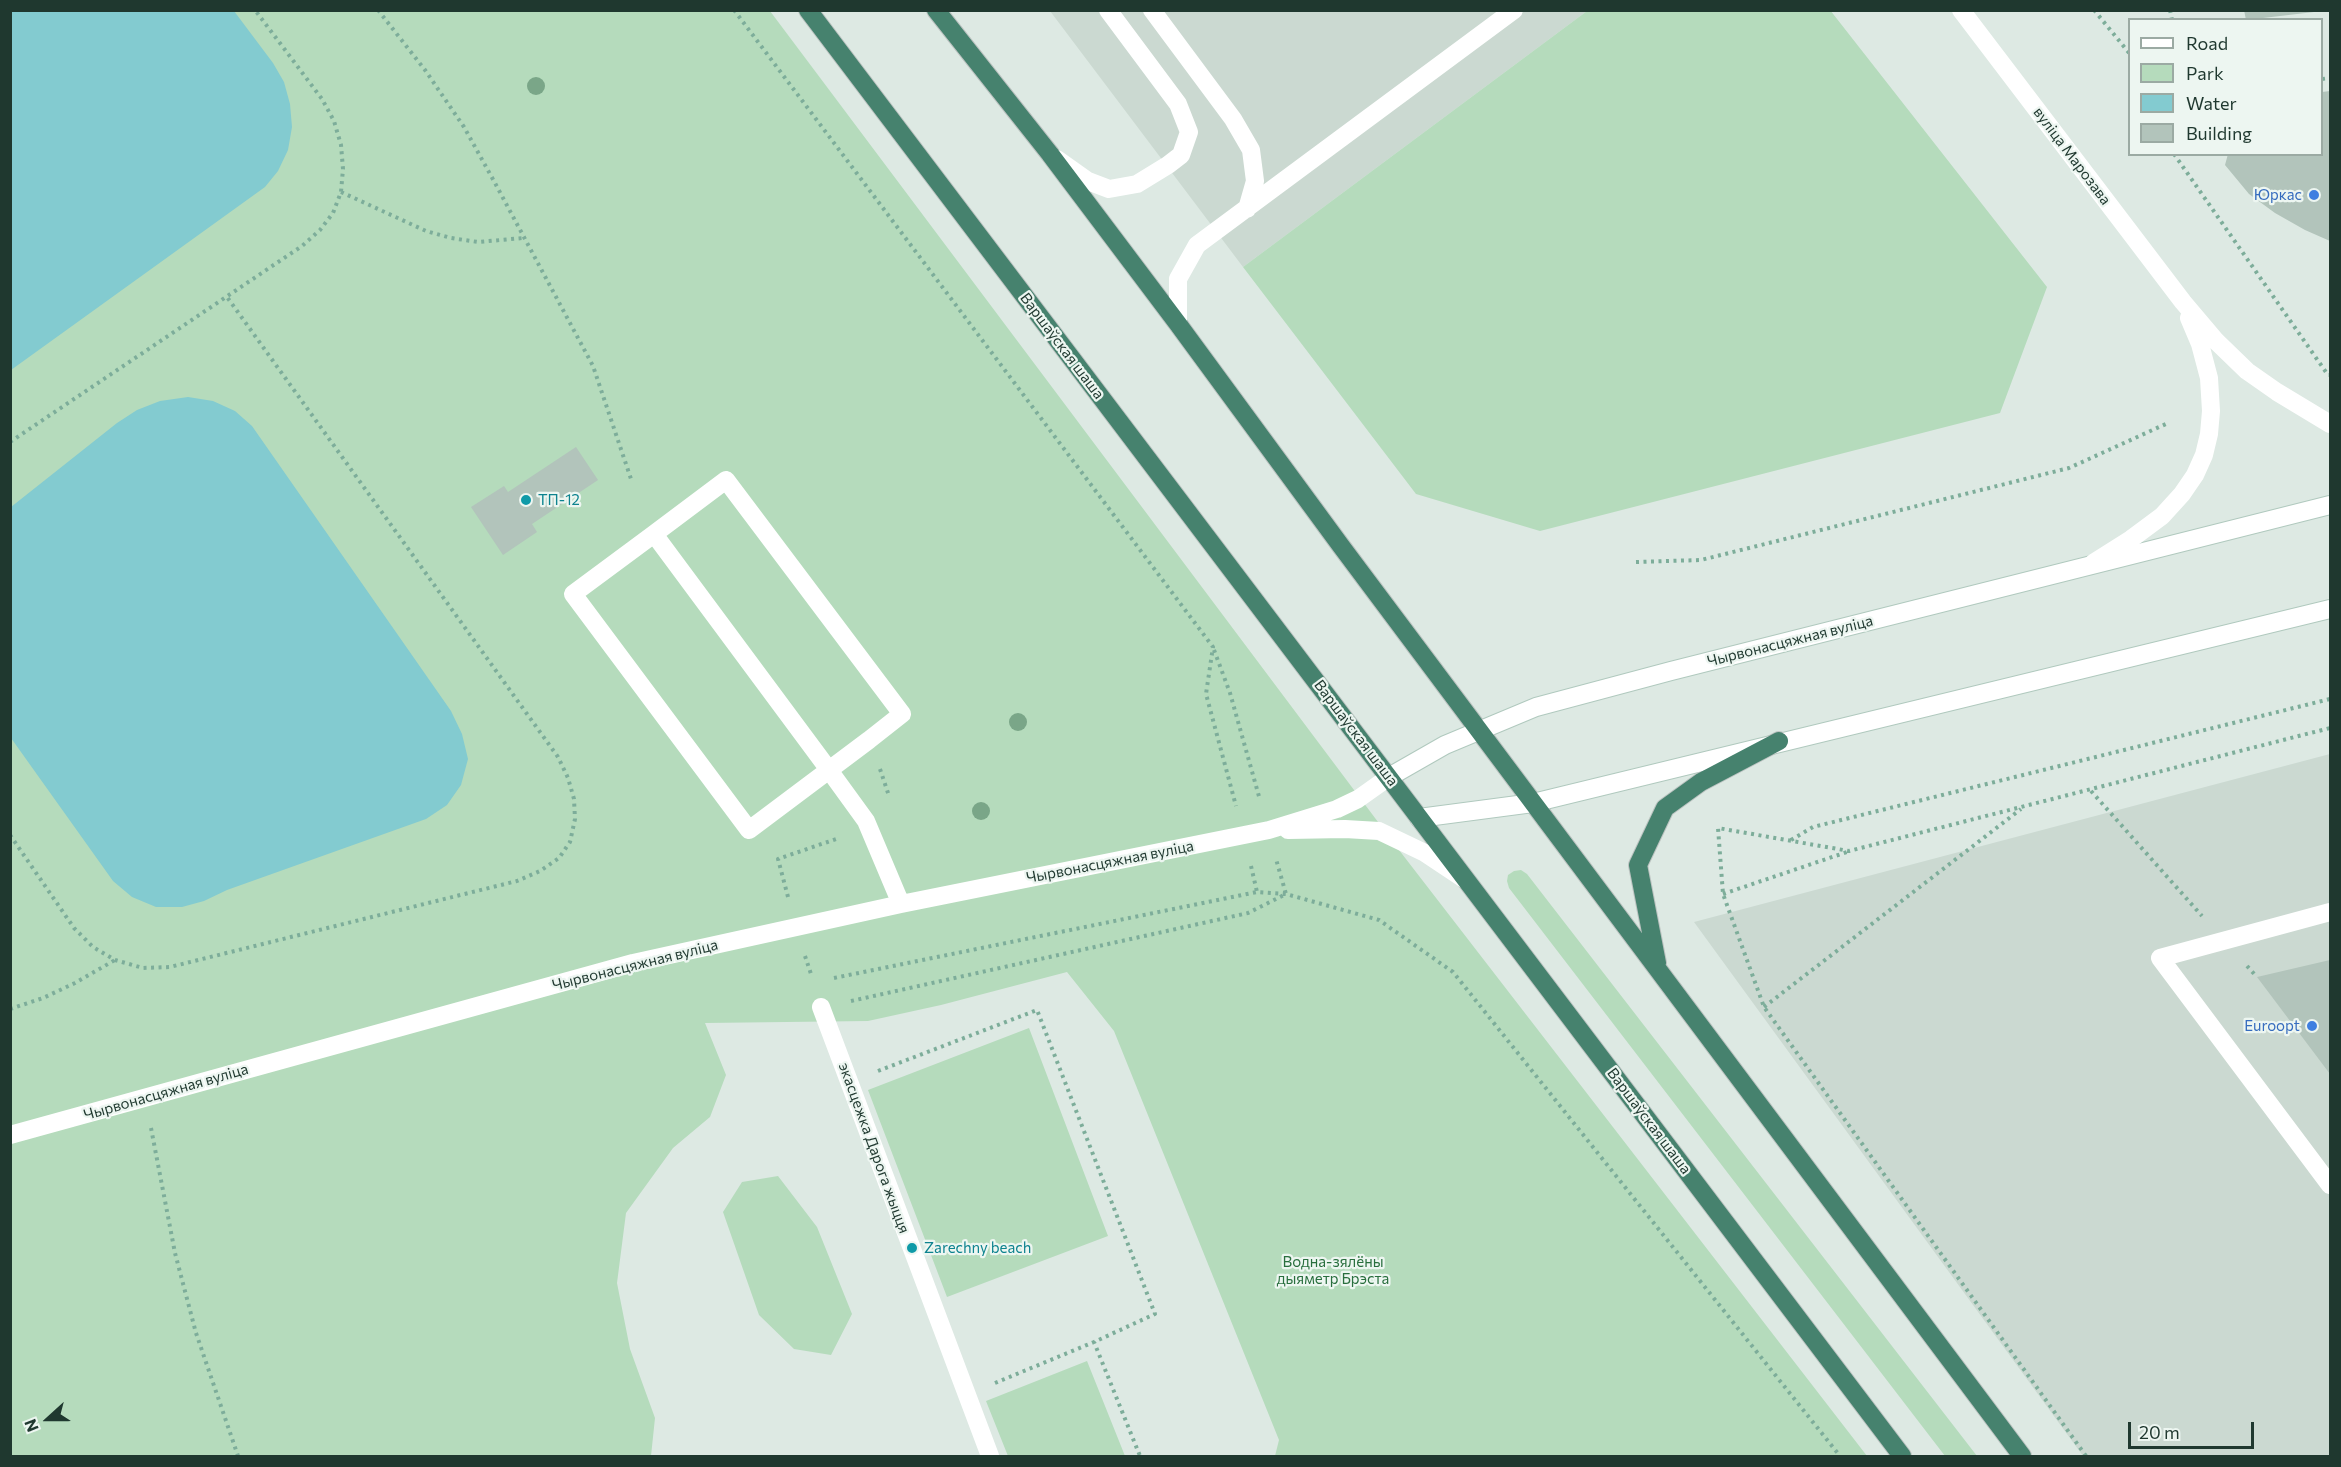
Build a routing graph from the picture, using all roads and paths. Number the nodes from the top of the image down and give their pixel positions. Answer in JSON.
{"nodes":[{"id":1,"x":255,"y":10,"type":"edge"},
{"id":2,"x":378,"y":10,"type":"edge"},
{"id":3,"x":734,"y":10,"type":"edge"},
{"id":4,"x":808,"y":10,"type":"edge"},
{"id":5,"x":936,"y":10,"type":"edge"},
{"id":6,"x":1108,"y":10,"type":"edge"},
{"id":7,"x":1152,"y":10,"type":"edge"},
{"id":8,"x":1514,"y":10,"type":"edge"},
{"id":9,"x":1961,"y":10,"type":"edge"},
{"id":10,"x":2094,"y":10,"type":"edge"},
{"id":11,"x":2128,"y":52,"type":"edge"},
{"id":12,"x":1050,"y":154,"type":"junction"},
{"id":13,"x":2175,"y":156,"type":"edge"},
{"id":14,"x":341,"y":192,"type":"junction"},
{"id":15,"x":1247,"y":209,"type":"junction"},
{"id":16,"x":523,"y":238,"type":"junction"},
{"id":17,"x":227,"y":297,"type":"junction"},
{"id":18,"x":2183,"y":302,"type":"junction"},
{"id":19,"x":1178,"y":324,"type":"junction"},
{"id":20,"x":2331,"y":375,"type":"edge"},
{"id":21,"x":2168,"y":423,"type":"dead end"},
{"id":22,"x":2331,"y":424,"type":"edge"},
{"id":23,"x":10,"y":442,"type":"edge"},
{"id":24,"x":631,"y":479,"type":"dead end"},
{"id":25,"x":2331,"y":505,"type":"edge"},
{"id":26,"x":654,"y":534,"type":"junction"},
{"id":27,"x":1636,"y":562,"type":"dead end"},
{"id":28,"x":2085,"y":568,"type":"junction"},
{"id":29,"x":2331,"y":609,"type":"edge"},
{"id":30,"x":2331,"y":699,"type":"edge"},
{"id":31,"x":2331,"y":728,"type":"edge"},
{"id":32,"x":1478,"y":729,"type":"junction"},
{"id":33,"x":869,"y":740,"type":"junction"},
{"id":34,"x":1779,"y":741,"type":"junction"},
{"id":35,"x":829,"y":770,"type":"junction"},
{"id":36,"x":1389,"y":777,"type":"junction"},
{"id":37,"x":2091,"y":791,"type":"junction"},
{"id":38,"x":1533,"y":802,"type":"junction"},
{"id":39,"x":2024,"y":807,"type":"junction"},
{"id":40,"x":1419,"y":818,"type":"junction"},
{"id":41,"x":870,"y":828,"type":"junction"},
{"id":42,"x":1269,"y":830,"type":"junction"},
{"id":43,"x":10,"y":835,"type":"edge"},
{"id":44,"x":1244,"y":836,"type":"junction"},
{"id":45,"x":1790,"y":841,"type":"junction"},
{"id":46,"x":1849,"y":851,"type":"junction"},
{"id":47,"x":1469,"y":882,"type":"junction"},
{"id":48,"x":1257,"y":892,"type":"junction"},
{"id":49,"x":1723,"y":894,"type":"junction"},
{"id":50,"x":901,"y":904,"type":"junction"},
{"id":51,"x":2331,"y":912,"type":"edge"},
{"id":52,"x":797,"y":927,"type":"junction"},
{"id":53,"x":2224,"y":941,"type":"junction"},
{"id":54,"x":115,"y":960,"type":"junction"},
{"id":55,"x":1658,"y":968,"type":"junction"},
{"id":56,"x":2257,"y":977,"type":"dead end"},
{"id":57,"x":813,"y":982,"type":"junction"},
{"id":58,"x":821,"y":1007,"type":"joint"},
{"id":59,"x":1764,"y":1007,"type":"junction"},
{"id":60,"x":10,"y":1010,"type":"edge"},
{"id":61,"x":849,"y":1082,"type":"junction"},
{"id":62,"x":146,"y":1098,"type":"junction"},
{"id":63,"x":10,"y":1135,"type":"edge"},
{"id":64,"x":2331,"y":1185,"type":"edge"},
{"id":65,"x":1094,"y":1342,"type":"junction"},
{"id":66,"x":966,"y":1395,"type":"junction"},
{"id":67,"x":238,"y":1456,"type":"edge"},
{"id":68,"x":990,"y":1456,"type":"edge"},
{"id":69,"x":1140,"y":1456,"type":"edge"},
{"id":70,"x":1840,"y":1456,"type":"edge"},
{"id":71,"x":1902,"y":1456,"type":"edge"},
{"id":72,"x":2022,"y":1456,"type":"edge"},
{"id":73,"x":2086,"y":1456,"type":"edge"}],
"edges":[{"from":1,"to":14,"type":"path"},
{"from":2,"to":16,"type":"path"},
{"from":3,"to":44,"type":"path"},
{"from":4,"to":36,"type":"highway","name":"Варшаўская шаша"},
{"from":5,"to":12,"type":"highway"},
{"from":6,"to":12,"type":"main road"},
{"from":7,"to":15,"type":"main road"},
{"from":8,"to":15,"type":"main road"},
{"from":9,"to":18,"type":"main road","name":"вуліца Марозава"},
{"from":10,"to":11,"type":"path"},
{"from":12,"to":19,"type":"highway"},
{"from":13,"to":20,"type":"path"},
{"from":14,"to":16,"type":"path"},
{"from":14,"to":17,"type":"path"},
{"from":15,"to":19,"type":"main road"},
{"from":16,"to":24,"type":"path"},
{"from":17,"to":23,"type":"path"},
{"from":17,"to":54,"type":"path"},
{"from":18,"to":22,"type":"main road","name":"вуліца Марозава"},
{"from":18,"to":28,"type":"main road","name":"вуліца Марозава"},
{"from":19,"to":32,"type":"highway"},
{"from":21,"to":27,"type":"path"},
{"from":25,"to":28,"type":"main road","name":"Чырвонасцяжная вуліца"},
{"from":26,"to":33,"type":"main road"},
{"from":26,"to":35,"type":"main road"},
{"from":26,"to":35,"type":"main road"},
{"from":28,"to":32,"type":"main road","name":"Чырвонасцяжная вуліца"},
{"from":29,"to":34,"type":"main road"},
{"from":30,"to":45,"type":"path"},
{"from":31,"to":37,"type":"path"},
{"from":32,"to":36,"type":"main road","name":"Чырвонасцяжная вуліца"},
{"from":32,"to":38,"type":"highway"},
{"from":33,"to":35,"type":"main road"},
{"from":33,"to":41,"type":"path"},
{"from":34,"to":38,"type":"main road"},
{"from":34,"to":55,"type":"highway"},
{"from":35,"to":41,"type":"main road"},
{"from":36,"to":40,"type":"highway","name":"Варшаўская шаша"},
{"from":36,"to":42,"type":"main road","name":"Чырвонасцяжная вуліца"},
{"from":37,"to":39,"type":"path"},
{"from":37,"to":53,"type":"path"},
{"from":38,"to":40,"type":"main road"},
{"from":38,"to":55,"type":"highway"},
{"from":39,"to":46,"type":"path"},
{"from":39,"to":59,"type":"path"},
{"from":40,"to":47,"type":"highway","name":"Варшаўская шаша"},
{"from":41,"to":50,"type":"main road"},
{"from":41,"to":52,"type":"path"},
{"from":42,"to":44,"type":"main road","name":"Чырвонасцяжная вуліца"},
{"from":42,"to":47,"type":"main road","name":"Чырвонасцяжная вуліца"},
{"from":43,"to":54,"type":"path"},
{"from":44,"to":48,"type":"path"},
{"from":44,"to":50,"type":"main road","name":"Чырвонасцяжная вуліца"},
{"from":45,"to":46,"type":"path"},
{"from":45,"to":49,"type":"path"},
{"from":46,"to":49,"type":"path"},
{"from":47,"to":71,"type":"highway","name":"Варшаўская шаша"},
{"from":48,"to":57,"type":"path"},
{"from":48,"to":70,"type":"path"},
{"from":49,"to":59,"type":"path"},
{"from":50,"to":52,"type":"main road","name":"Чырвонасцяжная вуліца"},
{"from":51,"to":53,"type":"main road"},
{"from":52,"to":57,"type":"path"},
{"from":52,"to":62,"type":"main road","name":"Чырвонасцяжная вуліца"},
{"from":53,"to":56,"type":"path"},
{"from":53,"to":64,"type":"main road"},
{"from":54,"to":60,"type":"path"},
{"from":55,"to":72,"type":"highway"},
{"from":57,"to":58,"type":"path"},
{"from":58,"to":61,"type":"main road","name":"экасцежка Дарога жыцця"},
{"from":59,"to":73,"type":"path"},
{"from":61,"to":65,"type":"path"},
{"from":61,"to":66,"type":"main road","name":"экасцежка Дарога жыцця"},
{"from":62,"to":63,"type":"main road","name":"Чырвонасцяжная вуліца"},
{"from":62,"to":67,"type":"path"},
{"from":65,"to":66,"type":"path"},
{"from":65,"to":69,"type":"path"},
{"from":66,"to":68,"type":"main road","name":"экасцежка Дарога жыцця"}]}
